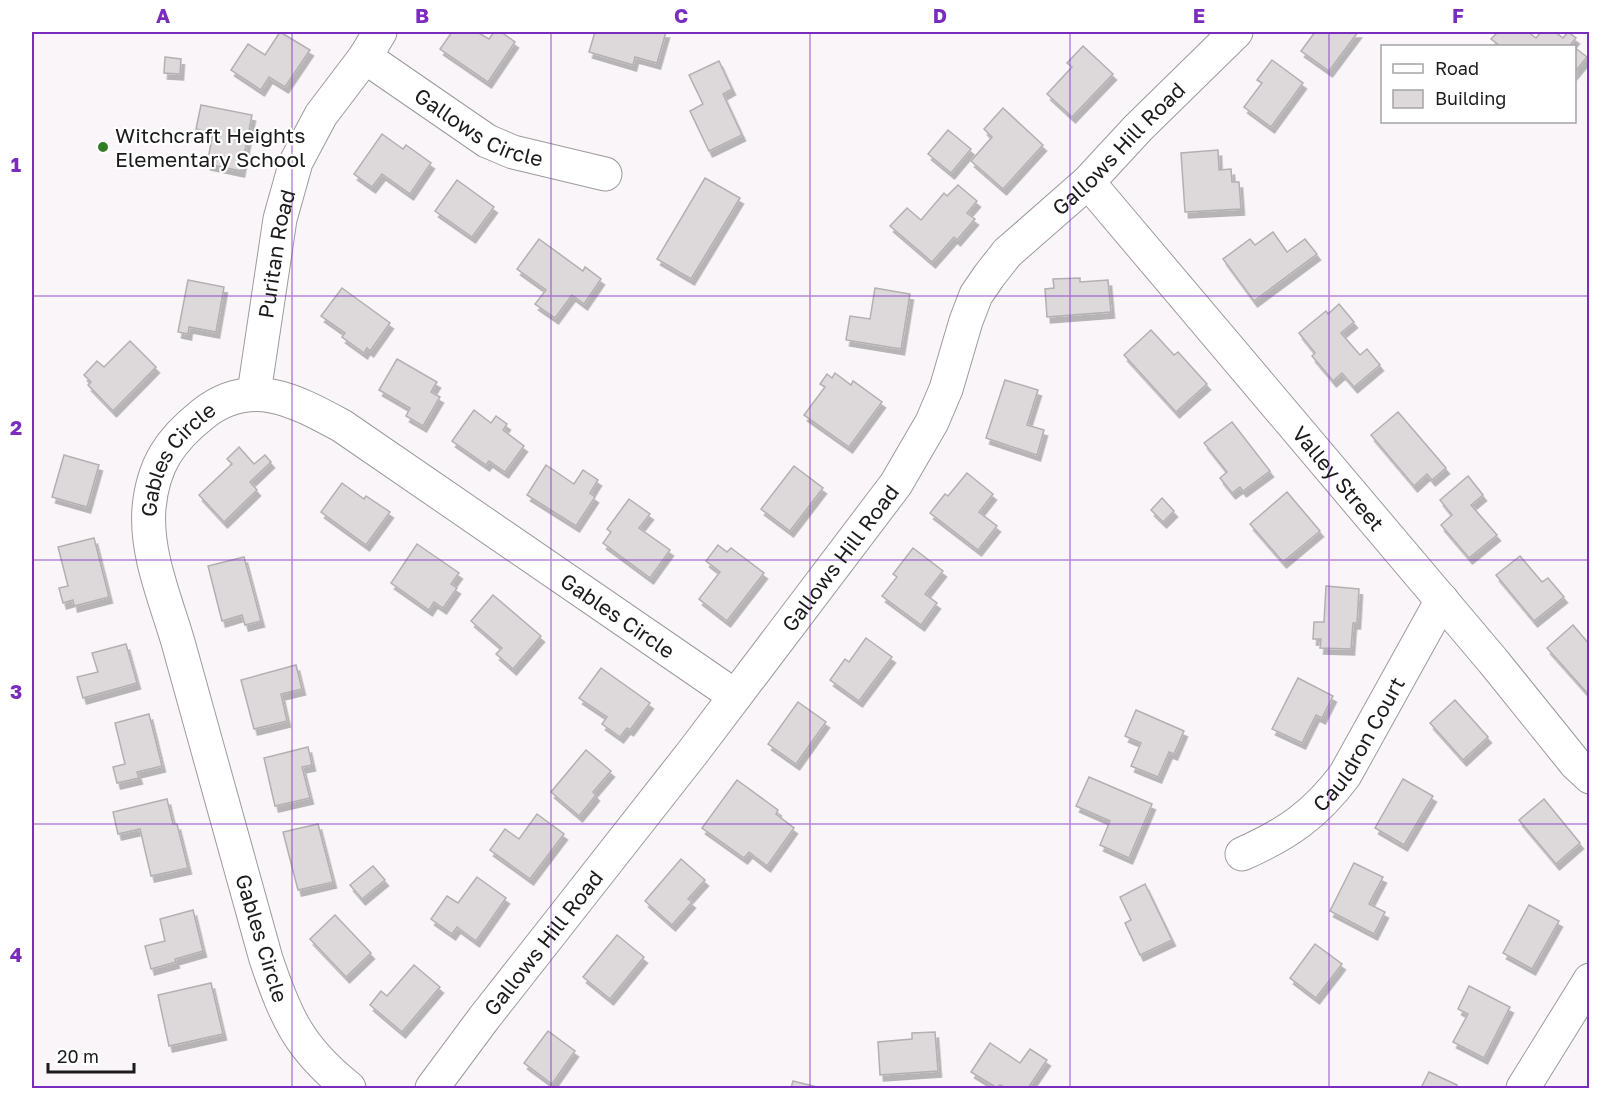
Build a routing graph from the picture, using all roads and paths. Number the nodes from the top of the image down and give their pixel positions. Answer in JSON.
{"nodes":[{"id":1,"x":1225,"y":35,"type":"edge"},
{"id":2,"x":373,"y":44,"type":"edge"},
{"id":3,"x":605,"y":174,"type":"dead end"},
{"id":4,"x":1088,"y":182,"type":"junction"},
{"id":5,"x":254,"y":393,"type":"junction"},
{"id":6,"x":1442,"y":600,"type":"junction"},
{"id":7,"x":735,"y":696,"type":"junction"},
{"id":8,"x":1590,"y":777,"type":"edge"},
{"id":9,"x":1242,"y":854,"type":"dead end"},
{"id":10,"x":1590,"y":980,"type":"edge"},
{"id":11,"x":349,"y":1089,"type":"edge"},
{"id":12,"x":432,"y":1089,"type":"edge"},
{"id":13,"x":1523,"y":1089,"type":"edge"}],
"edges":[{"from":1,"to":4,"type":"street","name":"Gallows Hill Road"},
{"from":2,"to":3,"type":"street","name":"Gallows Circle"},
{"from":2,"to":5,"type":"street","name":"Puritan Road"},
{"from":4,"to":6,"type":"street","name":"Valley Street"},
{"from":4,"to":7,"type":"street","name":"Gallows Hill Road"},
{"from":5,"to":7,"type":"street","name":"Gables Circle"},
{"from":5,"to":11,"type":"street","name":"Gables Circle"},
{"from":6,"to":8,"type":"street","name":"Valley Street"},
{"from":6,"to":9,"type":"street","name":"Cauldron Court"},
{"from":7,"to":12,"type":"street","name":"Gallows Hill Road"},
{"from":10,"to":13,"type":"street"}]}
